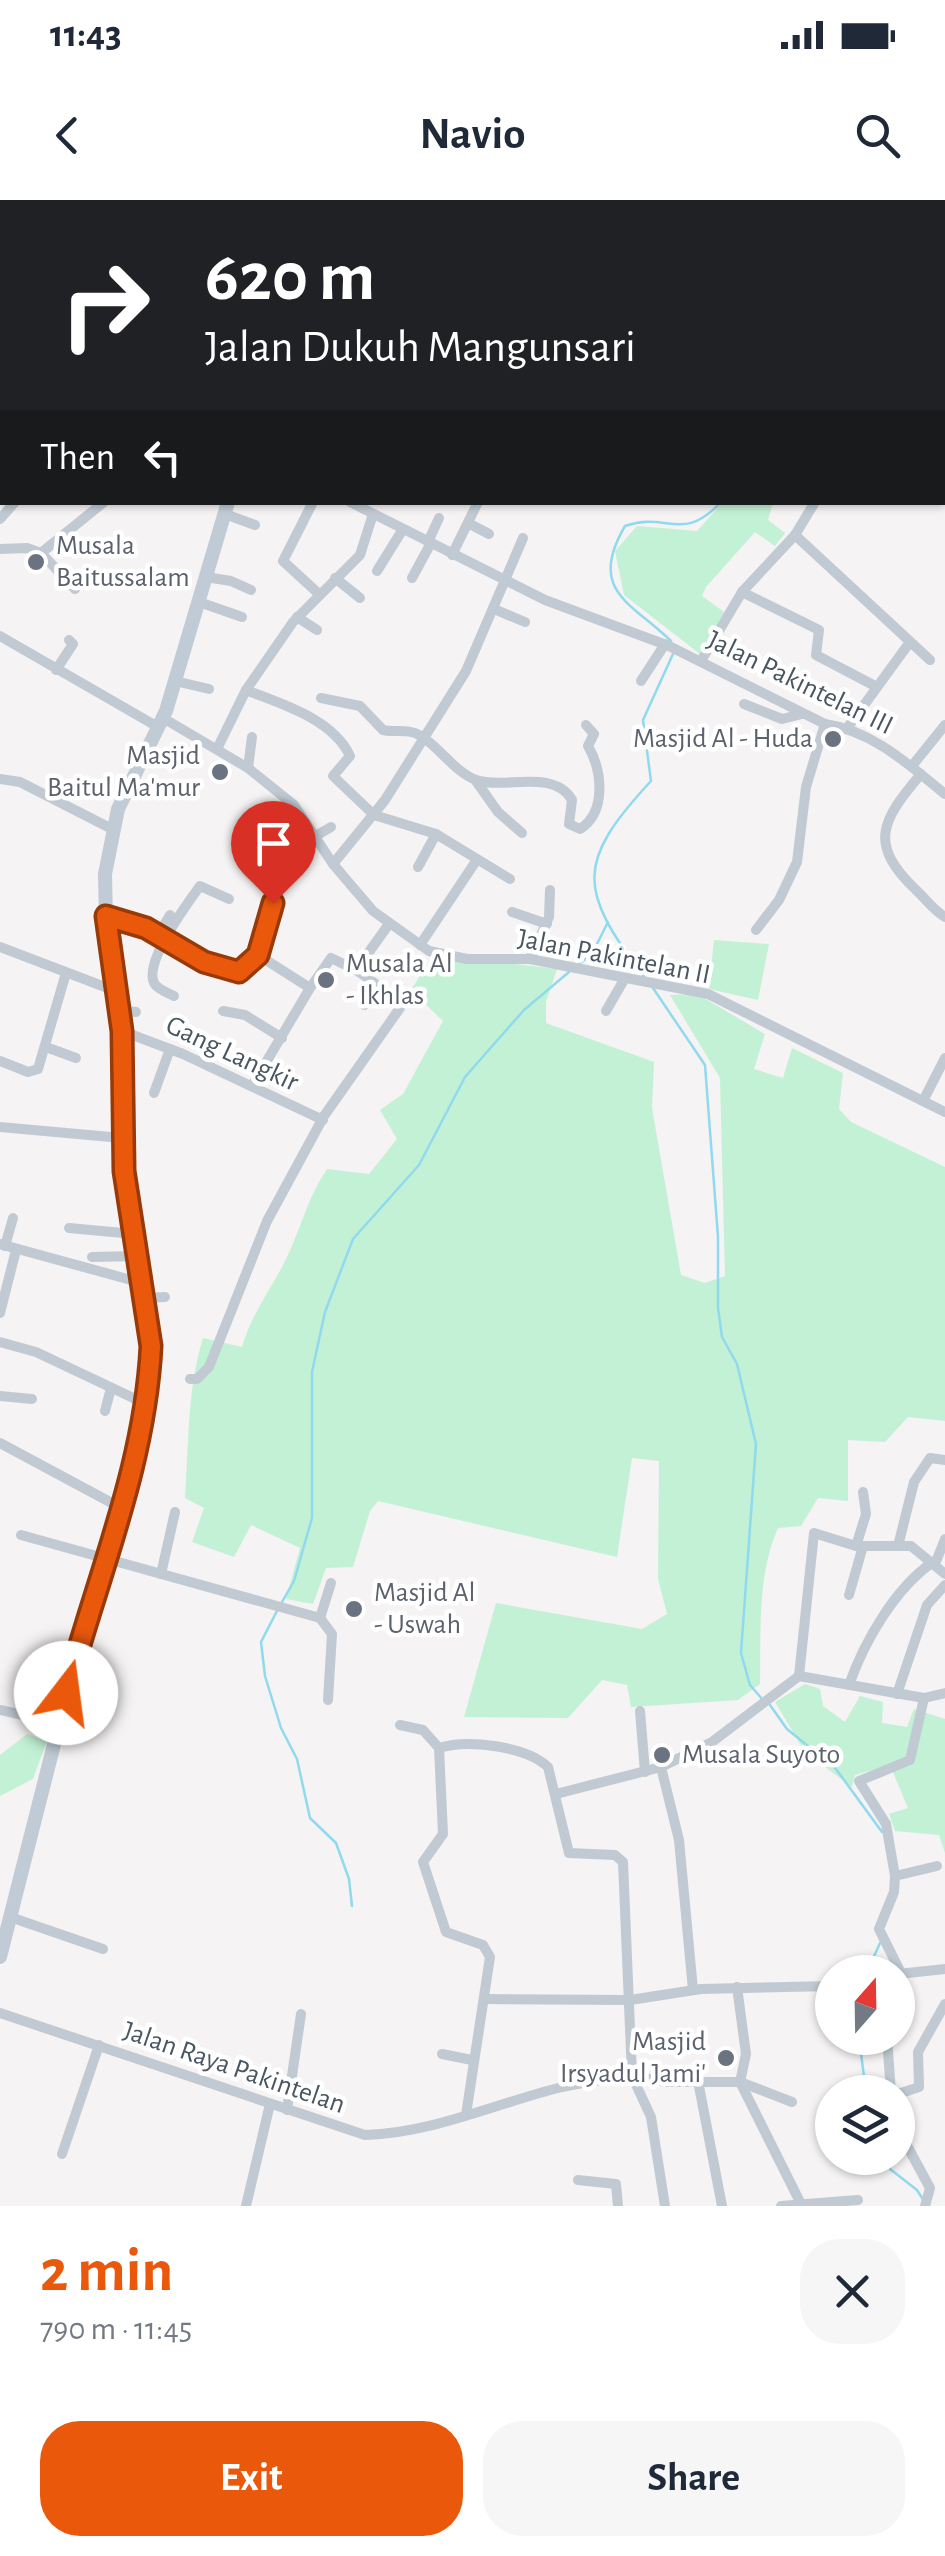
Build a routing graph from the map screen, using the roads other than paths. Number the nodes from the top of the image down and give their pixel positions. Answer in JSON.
{"nodes":[{"id":1,"x":100,"y":505,"type":"edge"},
{"id":2,"x":311,"y":505,"type":"edge"},
{"id":3,"x":477,"y":505,"type":"edge"},
{"id":4,"x":813,"y":505,"type":"edge"},
{"id":5,"x":226,"y":508,"type":"edge"},
{"id":6,"x":371,"y":510,"type":"edge"},
{"id":7,"x":439,"y":518,"type":"dead end"},
{"id":8,"x":468,"y":523,"type":"junction"},
{"id":9,"x":255,"y":525,"type":"dead end"},
{"id":10,"x":403,"y":530,"type":"junction"},
{"id":11,"x":489,"y":534,"type":"dead end"},
{"id":12,"x":795,"y":535,"type":"junction"},
{"id":13,"x":523,"y":538,"type":"dead end"},
{"id":14,"x":430,"y":543,"type":"junction"},
{"id":15,"x":0,"y":549,"type":"edge"},
{"id":16,"x":41,"y":553,"type":"junction"},
{"id":17,"x":452,"y":555,"type":"junction"},
{"id":18,"x":377,"y":571,"type":"dead end"},
{"id":19,"x":206,"y":577,"type":"junction"},
{"id":20,"x":336,"y":578,"type":"junction"},
{"id":21,"x":412,"y":578,"type":"dead end"},
{"id":22,"x":505,"y":580,"type":"junction"},
{"id":23,"x":75,"y":589,"type":"dead end"},
{"id":24,"x":251,"y":590,"type":"dead end"},
{"id":25,"x":742,"y":592,"type":"junction"},
{"id":26,"x":320,"y":594,"type":"junction"},
{"id":27,"x":360,"y":598,"type":"dead end"},
{"id":28,"x":199,"y":602,"type":"junction"},
{"id":29,"x":494,"y":609,"type":"junction"},
{"id":30,"x":242,"y":617,"type":"dead end"},
{"id":31,"x":297,"y":618,"type":"junction"},
{"id":32,"x":524,"y":622,"type":"dead end"},
{"id":33,"x":318,"y":630,"type":"dead end"},
{"id":34,"x":0,"y":636,"type":"edge"},
{"id":35,"x":68,"y":640,"type":"dead end"},
{"id":36,"x":910,"y":642,"type":"junction"},
{"id":37,"x":667,"y":645,"type":"junction"},
{"id":38,"x":930,"y":660,"type":"dead end"},
{"id":39,"x":701,"y":661,"type":"junction"},
{"id":40,"x":56,"y":670,"type":"junction"},
{"id":41,"x":176,"y":681,"type":"junction"},
{"id":42,"x":641,"y":681,"type":"dead end"},
{"id":43,"x":877,"y":687,"type":"junction"},
{"id":44,"x":209,"y":690,"type":"dead end"},
{"id":45,"x":246,"y":690,"type":"junction"},
{"id":46,"x":321,"y":698,"type":"dead end"},
{"id":47,"x":744,"y":704,"type":"dead end"},
{"id":48,"x":802,"y":714,"type":"junction"},
{"id":49,"x":161,"y":723,"type":"junction"},
{"id":50,"x":825,"y":724,"type":"junction"},
{"id":51,"x":945,"y":725,"type":"edge"},
{"id":52,"x":586,"y":726,"type":"dead end"},
{"id":53,"x":848,"y":726,"type":"junction"},
{"id":54,"x":421,"y":736,"type":"junction"},
{"id":55,"x":252,"y":737,"type":"dead end"},
{"id":56,"x":217,"y":749,"type":"junction"},
{"id":57,"x":248,"y":768,"type":"junction"},
{"id":58,"x":916,"y":770,"type":"junction"},
{"id":59,"x":0,"y":779,"type":"edge"},
{"id":60,"x":476,"y":780,"type":"junction"},
{"id":61,"x":945,"y":794,"type":"edge"},
{"id":62,"x":374,"y":815,"type":"junction"},
{"id":63,"x":331,"y":826,"type":"dead end"},
{"id":64,"x":112,"y":829,"type":"junction"},
{"id":65,"x":522,"y":833,"type":"dead end"},
{"id":66,"x":436,"y":834,"type":"junction"},
{"id":67,"x":313,"y":835,"type":"junction"},
{"id":68,"x":476,"y":860,"type":"junction"},
{"id":69,"x":333,"y":864,"type":"junction"},
{"id":70,"x":418,"y":866,"type":"dead end"},
{"id":71,"x":510,"y":879,"type":"dead end"},
{"id":72,"x":550,"y":890,"type":"dead end"},
{"id":73,"x":228,"y":900,"type":"dead end"},
{"id":74,"x":512,"y":912,"type":"dead end"},
{"id":75,"x":170,"y":915,"type":"dead end"},
{"id":76,"x":106,"y":916,"type":"junction"},
{"id":77,"x":945,"y":917,"type":"edge"},
{"id":78,"x":388,"y":924,"type":"junction"},
{"id":79,"x":547,"y":924,"type":"junction"},
{"id":80,"x":756,"y":930,"type":"dead end"},
{"id":81,"x":162,"y":937,"type":"junction"},
{"id":82,"x":420,"y":945,"type":"junction"},
{"id":83,"x":0,"y":947,"type":"edge"},
{"id":84,"x":258,"y":955,"type":"junction"},
{"id":85,"x":530,"y":959,"type":"junction"},
{"id":86,"x":356,"y":970,"type":"junction"},
{"id":87,"x":66,"y":973,"type":"junction"},
{"id":88,"x":625,"y":978,"type":"junction"},
{"id":89,"x":310,"y":988,"type":"junction"},
{"id":90,"x":384,"y":989,"type":"junction"},
{"id":91,"x":118,"y":992,"type":"junction"},
{"id":92,"x":174,"y":996,"type":"dead end"},
{"id":93,"x":364,"y":1005,"type":"dead end"},
{"id":94,"x":120,"y":1010,"type":"junction"},
{"id":95,"x":606,"y":1011,"type":"dead end"},
{"id":96,"x":136,"y":1012,"type":"dead end"},
{"id":97,"x":223,"y":1012,"type":"dead end"},
{"id":98,"x":122,"y":1031,"type":"junction"},
{"id":99,"x":282,"y":1038,"type":"junction"},
{"id":100,"x":46,"y":1047,"type":"junction"},
{"id":101,"x":170,"y":1048,"type":"junction"},
{"id":102,"x":76,"y":1058,"type":"dead end"},
{"id":103,"x":945,"y":1058,"type":"edge"},
{"id":104,"x":0,"y":1060,"type":"edge"},
{"id":105,"x":252,"y":1086,"type":"junction"},
{"id":106,"x":154,"y":1093,"type":"dead end"},
{"id":107,"x":924,"y":1101,"type":"junction"},
{"id":108,"x":945,"y":1112,"type":"edge"},
{"id":109,"x":322,"y":1120,"type":"junction"},
{"id":110,"x":0,"y":1127,"type":"edge"},
{"id":111,"x":122,"y":1138,"type":"junction"},
{"id":112,"x":13,"y":1218,"type":"dead end"},
{"id":113,"x":68,"y":1228,"type":"dead end"},
{"id":114,"x":134,"y":1234,"type":"junction"},
{"id":115,"x":7,"y":1247,"type":"edge"},
{"id":116,"x":137,"y":1256,"type":"junction"},
{"id":117,"x":92,"y":1257,"type":"dead end"},
{"id":118,"x":143,"y":1290,"type":"junction"},
{"id":119,"x":165,"y":1298,"type":"dead end"},
{"id":120,"x":0,"y":1314,"type":"edge"},
{"id":121,"x":0,"y":1342,"type":"edge"},
{"id":122,"x":190,"y":1379,"type":"dead end"},
{"id":123,"x":111,"y":1388,"type":"junction"},
{"id":124,"x":0,"y":1396,"type":"edge"},
{"id":125,"x":32,"y":1398,"type":"dead end"},
{"id":126,"x":146,"y":1404,"type":"junction"},
{"id":127,"x":104,"y":1410,"type":"dead end"},
{"id":128,"x":0,"y":1444,"type":"edge"},
{"id":129,"x":945,"y":1460,"type":"edge"},
{"id":130,"x":863,"y":1492,"type":"dead end"},
{"id":131,"x":123,"y":1509,"type":"junction"},
{"id":132,"x":175,"y":1512,"type":"dead end"},
{"id":133,"x":20,"y":1535,"type":"dead end"},
{"id":134,"x":945,"y":1539,"type":"edge"},
{"id":135,"x":860,"y":1546,"type":"junction"},
{"id":136,"x":898,"y":1546,"type":"junction"},
{"id":137,"x":107,"y":1559,"type":"junction"},
{"id":138,"x":934,"y":1563,"type":"junction"},
{"id":139,"x":161,"y":1574,"type":"junction"},
{"id":140,"x":945,"y":1574,"type":"edge"},
{"id":141,"x":331,"y":1582,"type":"dead end"},
{"id":142,"x":945,"y":1585,"type":"edge"},
{"id":143,"x":849,"y":1595,"type":"dead end"},
{"id":144,"x":320,"y":1618,"type":"junction"},
{"id":145,"x":799,"y":1676,"type":"junction"},
{"id":146,"x":848,"y":1685,"type":"junction"},
{"id":147,"x":945,"y":1692,"type":"edge"},
{"id":148,"x":898,"y":1694,"type":"junction"},
{"id":149,"x":924,"y":1698,"type":"junction"},
{"id":150,"x":328,"y":1700,"type":"dead end"},
{"id":151,"x":0,"y":1710,"type":"edge"},
{"id":152,"x":640,"y":1712,"type":"dead end"},
{"id":153,"x":58,"y":1722,"type":"junction"},
{"id":154,"x":400,"y":1725,"type":"dead end"},
{"id":155,"x":439,"y":1748,"type":"junction"},
{"id":156,"x":661,"y":1767,"type":"junction"},
{"id":157,"x":644,"y":1772,"type":"junction"},
{"id":158,"x":556,"y":1794,"type":"junction"},
{"id":159,"x":936,"y":1866,"type":"dead end"},
{"id":160,"x":895,"y":1876,"type":"junction"},
{"id":161,"x":10,"y":1917,"type":"junction"},
{"id":162,"x":103,"y":1950,"type":"dead end"},
{"id":163,"x":891,"y":1955,"type":"edge"},
{"id":164,"x":0,"y":1958,"type":"edge"},
{"id":165,"x":945,"y":1970,"type":"edge"},
{"id":166,"x":915,"y":1973,"type":"edge"},
{"id":167,"x":815,"y":1986,"type":"edge"},
{"id":168,"x":737,"y":1988,"type":"junction"},
{"id":169,"x":693,"y":1990,"type":"junction"},
{"id":170,"x":486,"y":1999,"type":"junction"},
{"id":171,"x":630,"y":2000,"type":"junction"},
{"id":172,"x":945,"y":2004,"type":"edge"},
{"id":173,"x":0,"y":2014,"type":"edge"},
{"id":174,"x":302,"y":2014,"type":"dead end"},
{"id":175,"x":99,"y":2045,"type":"junction"},
{"id":176,"x":442,"y":2054,"type":"dead end"},
{"id":177,"x":472,"y":2060,"type":"junction"},
{"id":178,"x":632,"y":2076,"type":"junction"},
{"id":179,"x":698,"y":2081,"type":"junction"},
{"id":180,"x":740,"y":2082,"type":"junction"},
{"id":181,"x":915,"y":2088,"type":"edge"},
{"id":182,"x":792,"y":2102,"type":"dead end"},
{"id":183,"x":270,"y":2104,"type":"junction"},
{"id":184,"x":287,"y":2110,"type":"junction"},
{"id":185,"x":466,"y":2115,"type":"junction"},
{"id":186,"x":62,"y":2154,"type":"dead end"},
{"id":187,"x":915,"y":2160,"type":"edge"},
{"id":188,"x":578,"y":2180,"type":"dead end"},
{"id":189,"x":858,"y":2200,"type":"dead end"},
{"id":190,"x":926,"y":2204,"type":"edge"},
{"id":191,"x":801,"y":2205,"type":"edge"},
{"id":192,"x":246,"y":2206,"type":"edge"},
{"id":193,"x":618,"y":2206,"type":"edge"},
{"id":194,"x":665,"y":2206,"type":"edge"},
{"id":195,"x":722,"y":2206,"type":"edge"},
{"id":196,"x":781,"y":2206,"type":"edge"}],
"edges":[{"from":1,"to":16,"type":"street"},
{"from":2,"to":26,"type":"street"},
{"from":3,"to":8,"type":"street"},
{"from":4,"to":12,"type":"street"},
{"from":5,"to":9,"type":"street"},
{"from":5,"to":19,"type":"main road"},
{"from":6,"to":10,"type":"street","name":"Jalan Pakintelan III"},
{"from":6,"to":20,"type":"street"},
{"from":7,"to":14,"type":"street"},
{"from":8,"to":11,"type":"street"},
{"from":8,"to":17,"type":"street"},
{"from":10,"to":14,"type":"street","name":"Jalan Pakintelan III"},
{"from":10,"to":18,"type":"street"},
{"from":12,"to":25,"type":"street"},
{"from":12,"to":36,"type":"street"},
{"from":13,"to":22,"type":"street"},
{"from":14,"to":17,"type":"street","name":"Jalan Pakintelan III"},
{"from":14,"to":21,"type":"street"},
{"from":15,"to":16,"type":"street"},
{"from":16,"to":23,"type":"street"},
{"from":17,"to":22,"type":"street","name":"Jalan Pakintelan III"},
{"from":19,"to":24,"type":"street"},
{"from":19,"to":28,"type":"main road"},
{"from":20,"to":26,"type":"street"},
{"from":20,"to":27,"type":"street"},
{"from":22,"to":29,"type":"street"},
{"from":22,"to":37,"type":"street","name":"Jalan Pakintelan III"},
{"from":25,"to":39,"type":"street"},
{"from":25,"to":43,"type":"street"},
{"from":26,"to":31,"type":"street"},
{"from":28,"to":30,"type":"street"},
{"from":28,"to":41,"type":"main road"},
{"from":29,"to":32,"type":"street"},
{"from":29,"to":54,"type":"street"},
{"from":31,"to":33,"type":"street"},
{"from":31,"to":45,"type":"street"},
{"from":34,"to":40,"type":"street","name":"Jalan Pakintelan II"},
{"from":35,"to":40,"type":"street"},
{"from":36,"to":38,"type":"street"},
{"from":36,"to":43,"type":"street"},
{"from":37,"to":39,"type":"street","name":"Jalan Pakintelan III"},
{"from":37,"to":42,"type":"street"},
{"from":39,"to":48,"type":"street","name":"Jalan Pakintelan III"},
{"from":40,"to":49,"type":"street","name":"Jalan Pakintelan II"},
{"from":41,"to":44,"type":"street"},
{"from":41,"to":49,"type":"main road"},
{"from":43,"to":53,"type":"street"},
{"from":45,"to":56,"type":"street"},
{"from":45,"to":62,"type":"street"},
{"from":46,"to":54,"type":"street"},
{"from":47,"to":48,"type":"street"},
{"from":48,"to":50,"type":"street","name":"Jalan Pakintelan III"},
{"from":49,"to":56,"type":"street","name":"Jalan Pakintelan II"},
{"from":49,"to":64,"type":"main road"},
{"from":50,"to":53,"type":"street","name":"Jalan Pakintelan III"},
{"from":50,"to":80,"type":"street"},
{"from":51,"to":58,"type":"street"},
{"from":52,"to":60,"type":"street"},
{"from":53,"to":58,"type":"street","name":"Jalan Pakintelan III"},
{"from":54,"to":60,"type":"street"},
{"from":54,"to":62,"type":"street"},
{"from":55,"to":57,"type":"street"},
{"from":56,"to":57,"type":"street","name":"Jalan Pakintelan II"},
{"from":57,"to":67,"type":"street","name":"Jalan Pakintelan II"},
{"from":58,"to":61,"type":"street","name":"Jalan Pakintelan III"},
{"from":58,"to":77,"type":"street"},
{"from":59,"to":64,"type":"street"},
{"from":60,"to":65,"type":"street"},
{"from":62,"to":66,"type":"street"},
{"from":62,"to":69,"type":"street"},
{"from":63,"to":67,"type":"street"},
{"from":64,"to":76,"type":"main road"},
{"from":66,"to":68,"type":"street"},
{"from":66,"to":70,"type":"street"},
{"from":67,"to":69,"type":"street","name":"Jalan Pakintelan II"},
{"from":67,"to":84,"type":"street"},
{"from":68,"to":71,"type":"street"},
{"from":68,"to":82,"type":"street"},
{"from":69,"to":78,"type":"street","name":"Jalan Pakintelan II"},
{"from":72,"to":79,"type":"street"},
{"from":73,"to":81,"type":"street"},
{"from":74,"to":79,"type":"street"},
{"from":75,"to":81,"type":"street"},
{"from":76,"to":81,"type":"street"},
{"from":76,"to":91,"type":"main road"},
{"from":78,"to":82,"type":"street","name":"Jalan Pakintelan II"},
{"from":78,"to":86,"type":"street"},
{"from":79,"to":85,"type":"street"},
{"from":81,"to":84,"type":"street"},
{"from":81,"to":92,"type":"street"},
{"from":82,"to":85,"type":"street","name":"Jalan Pakintelan II"},
{"from":83,"to":87,"type":"street"},
{"from":84,"to":89,"type":"street"},
{"from":85,"to":88,"type":"street","name":"Jalan Pakintelan II"},
{"from":86,"to":89,"type":"street"},
{"from":86,"to":90,"type":"street"},
{"from":87,"to":91,"type":"street"},
{"from":87,"to":100,"type":"street"},
{"from":88,"to":95,"type":"street"},
{"from":88,"to":107,"type":"street","name":"Jalan Pakintelan II"},
{"from":89,"to":99,"type":"street"},
{"from":90,"to":93,"type":"street"},
{"from":90,"to":109,"type":"street"},
{"from":91,"to":94,"type":"main road"},
{"from":94,"to":96,"type":"street"},
{"from":94,"to":98,"type":"main road"},
{"from":97,"to":99,"type":"street"},
{"from":98,"to":101,"type":"street","name":"Gang Langkir"},
{"from":98,"to":111,"type":"main road"},
{"from":99,"to":105,"type":"street"},
{"from":100,"to":102,"type":"street"},
{"from":100,"to":104,"type":"street"},
{"from":101,"to":105,"type":"street","name":"Gang Langkir"},
{"from":101,"to":106,"type":"street"},
{"from":103,"to":107,"type":"street"},
{"from":105,"to":109,"type":"street","name":"Gang Langkir"},
{"from":107,"to":108,"type":"street","name":"Jalan Pakintelan II"},
{"from":109,"to":122,"type":"street"},
{"from":110,"to":111,"type":"street"},
{"from":111,"to":114,"type":"main road"},
{"from":112,"to":115,"type":"street"},
{"from":113,"to":114,"type":"street"},
{"from":114,"to":116,"type":"main road"},
{"from":115,"to":118,"type":"street"},
{"from":115,"to":120,"type":"street"},
{"from":116,"to":117,"type":"street"},
{"from":116,"to":118,"type":"main road"},
{"from":118,"to":119,"type":"street"},
{"from":118,"to":126,"type":"main road"},
{"from":121,"to":123,"type":"street"},
{"from":123,"to":126,"type":"street"},
{"from":123,"to":127,"type":"street"},
{"from":124,"to":125,"type":"street"},
{"from":126,"to":131,"type":"main road"},
{"from":128,"to":131,"type":"street"},
{"from":129,"to":136,"type":"street"},
{"from":130,"to":135,"type":"street"},
{"from":131,"to":137,"type":"main road"},
{"from":132,"to":139,"type":"street"},
{"from":133,"to":137,"type":"street"},
{"from":134,"to":138,"type":"street"},
{"from":135,"to":136,"type":"street"},
{"from":135,"to":143,"type":"street"},
{"from":135,"to":145,"type":"street"},
{"from":136,"to":138,"type":"street"},
{"from":137,"to":139,"type":"street"},
{"from":137,"to":153,"type":"main road"},
{"from":138,"to":140,"type":"street"},
{"from":138,"to":146,"type":"street"},
{"from":139,"to":144,"type":"street"},
{"from":141,"to":144,"type":"street"},
{"from":142,"to":148,"type":"street"},
{"from":144,"to":150,"type":"street"},
{"from":145,"to":146,"type":"street"},
{"from":145,"to":156,"type":"street"},
{"from":146,"to":148,"type":"street"},
{"from":147,"to":149,"type":"street"},
{"from":148,"to":149,"type":"street"},
{"from":149,"to":160,"type":"street"},
{"from":151,"to":153,"type":"street"},
{"from":152,"to":157,"type":"street"},
{"from":153,"to":161,"type":"main road"},
{"from":154,"to":155,"type":"street"},
{"from":155,"to":158,"type":"street"},
{"from":155,"to":170,"type":"street"},
{"from":156,"to":157,"type":"street"},
{"from":156,"to":169,"type":"street"},
{"from":157,"to":158,"type":"street"},
{"from":158,"to":171,"type":"street"},
{"from":159,"to":160,"type":"street"},
{"from":160,"to":163,"type":"street"},
{"from":161,"to":162,"type":"street"},
{"from":161,"to":164,"type":"main road"},
{"from":165,"to":166,"type":"street"},
{"from":167,"to":168,"type":"street"},
{"from":168,"to":169,"type":"street"},
{"from":168,"to":180,"type":"street"},
{"from":169,"to":171,"type":"street"},
{"from":170,"to":171,"type":"street"},
{"from":170,"to":177,"type":"street"},
{"from":171,"to":178,"type":"street"},
{"from":172,"to":181,"type":"street"},
{"from":173,"to":175,"type":"street","name":"Jalan Raya Pakintelan"},
{"from":174,"to":184,"type":"street"},
{"from":175,"to":183,"type":"street","name":"Jalan Raya Pakintelan"},
{"from":175,"to":186,"type":"street"},
{"from":176,"to":177,"type":"street"},
{"from":177,"to":185,"type":"street"},
{"from":178,"to":179,"type":"street","name":"Jalan Raya Pakintelan"},
{"from":178,"to":185,"type":"street","name":"Jalan Raya Pakintelan"},
{"from":178,"to":194,"type":"street"},
{"from":179,"to":180,"type":"street","name":"Jalan Raya Pakintelan"},
{"from":179,"to":195,"type":"street"},
{"from":180,"to":182,"type":"street","name":"Jalan Raya Pakintelan"},
{"from":180,"to":191,"type":"street"},
{"from":183,"to":184,"type":"street","name":"Jalan Raya Pakintelan"},
{"from":183,"to":192,"type":"street"},
{"from":184,"to":185,"type":"street","name":"Jalan Raya Pakintelan"},
{"from":187,"to":190,"type":"street"},
{"from":188,"to":193,"type":"street"},
{"from":189,"to":191,"type":"street"},
{"from":191,"to":196,"type":"street"}]}
